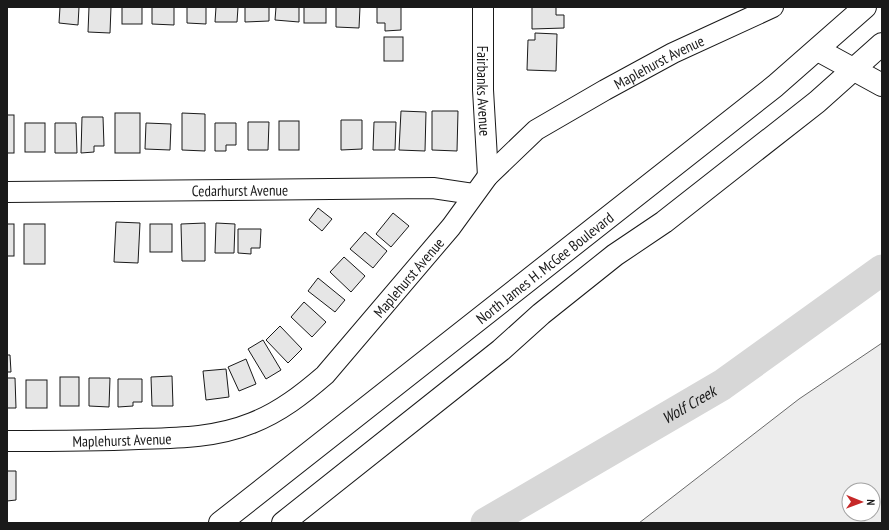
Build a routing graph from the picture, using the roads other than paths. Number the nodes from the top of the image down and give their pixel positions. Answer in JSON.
{"nodes":[{"id":1,"x":483,"y":7,"type":"edge"},
{"id":2,"x":773,"y":7,"type":"edge"},
{"id":3,"x":865,"y":7,"type":"edge"},
{"id":4,"x":882,"y":44,"type":"edge"},
{"id":5,"x":818,"y":50,"type":"junction"},
{"id":6,"x":855,"y":70,"type":"junction"},
{"id":7,"x":882,"y":85,"type":"edge"},
{"id":8,"x":488,"y":176,"type":"junction"},
{"id":9,"x":7,"y":192,"type":"edge"},
{"id":10,"x":473,"y":194,"type":"junction"},
{"id":11,"x":7,"y":442,"type":"edge"},
{"id":12,"x":220,"y":523,"type":"edge"},
{"id":13,"x":283,"y":523,"type":"edge"}],
"edges":[{"from":1,"to":8,"type":"street","name":"Fairbanks Avenue"},
{"from":2,"to":8,"type":"street","name":"Maplehurst Avenue"},
{"from":3,"to":5,"type":"main road","name":"North James H. McGee Boulevard"},
{"from":4,"to":6,"type":"main road"},
{"from":5,"to":6,"type":"main road"},
{"from":5,"to":12,"type":"main road","name":"North James H. McGee Boulevard"},
{"from":6,"to":7,"type":"main road"},
{"from":6,"to":13,"type":"main road"},
{"from":8,"to":10,"type":"street","name":"Maplehurst Avenue"},
{"from":9,"to":10,"type":"street","name":"Cedarhurst Avenue"},
{"from":10,"to":11,"type":"street","name":"Maplehurst Avenue"}]}
